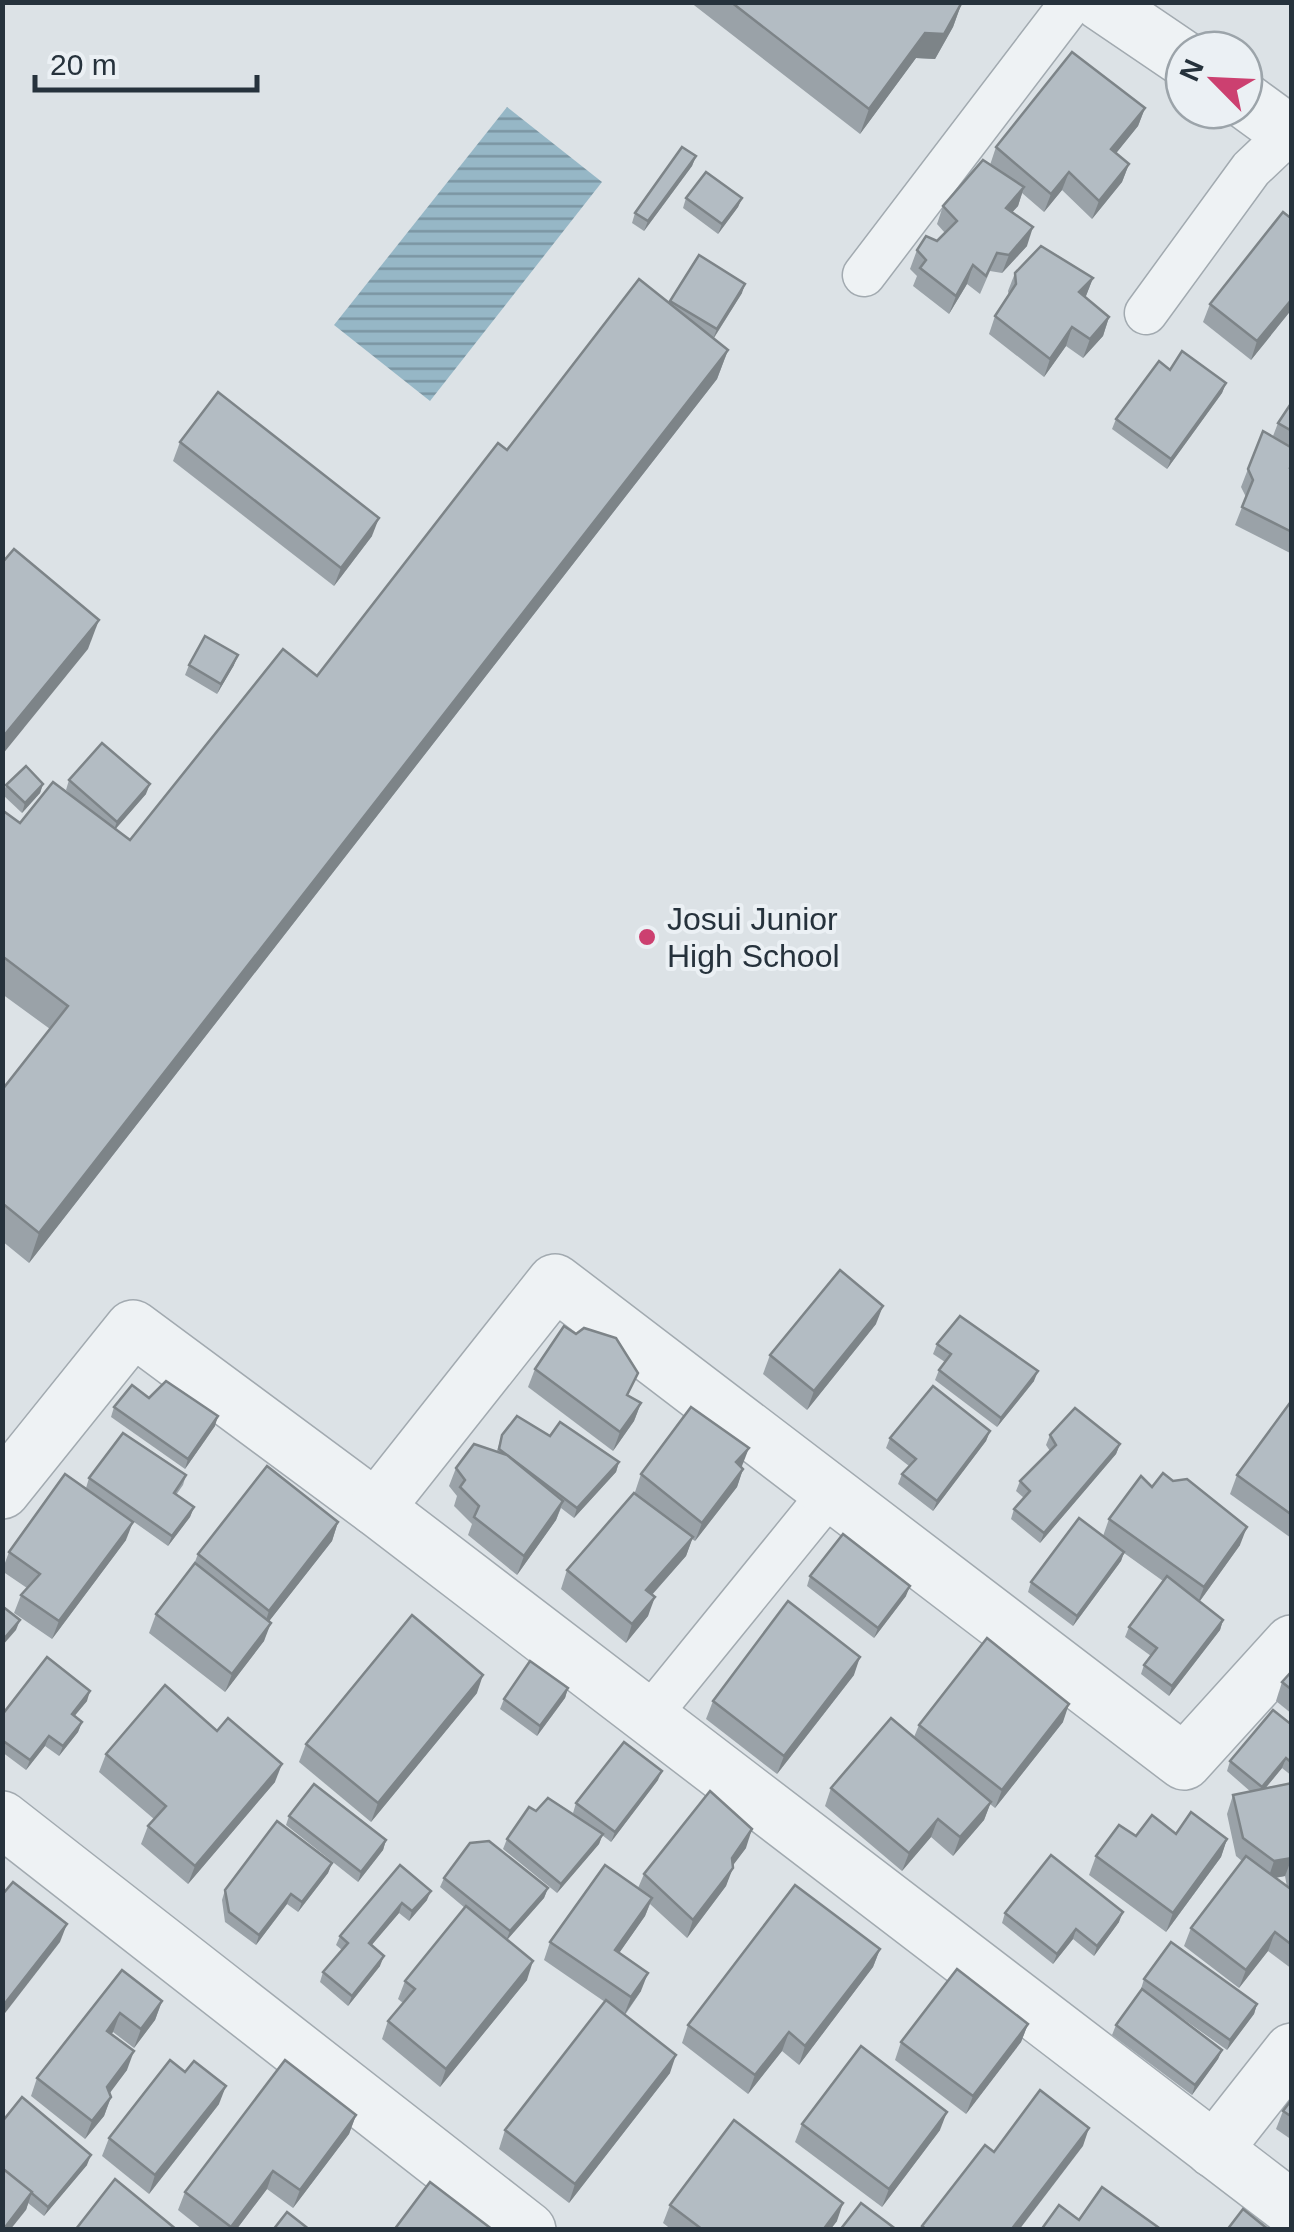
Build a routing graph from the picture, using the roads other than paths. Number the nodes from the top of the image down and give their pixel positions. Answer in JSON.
{"nodes":[{"id":1,"x":1072,"y":2,"type":"edge"},
{"id":2,"x":1100,"y":2,"type":"edge"},
{"id":3,"x":1164,"y":45,"type":"edge"},
{"id":4,"x":1264,"y":114,"type":"edge"},
{"id":5,"x":1291,"y":132,"type":"edge"},
{"id":6,"x":864,"y":274,"type":"dead end"},
{"id":7,"x":1146,"y":313,"type":"dead end"},
{"id":8,"x":2,"y":1491,"type":"edge"},
{"id":9,"x":830,"y":1493,"type":"junction"},
{"id":10,"x":376,"y":1508,"type":"junction"},
{"id":11,"x":1292,"y":1643,"type":"edge"},
{"id":12,"x":648,"y":1718,"type":"junction"},
{"id":13,"x":2,"y":1819,"type":"edge"},
{"id":14,"x":1292,"y":2051,"type":"edge"},
{"id":15,"x":1214,"y":2150,"type":"junction"},
{"id":16,"x":1292,"y":2209,"type":"edge"},
{"id":17,"x":528,"y":2230,"type":"edge"}],
"edges":[{"from":1,"to":6,"type":"lane"},
{"from":2,"to":3,"type":"street"},
{"from":4,"to":5,"type":"street"},
{"from":5,"to":7,"type":"lane"},
{"from":8,"to":10,"type":"street"},
{"from":9,"to":10,"type":"street"},
{"from":9,"to":11,"type":"street"},
{"from":9,"to":12,"type":"lane"},
{"from":10,"to":12,"type":"street"},
{"from":12,"to":15,"type":"street"},
{"from":13,"to":17,"type":"street"},
{"from":14,"to":15,"type":"street"},
{"from":15,"to":16,"type":"street"}]}
